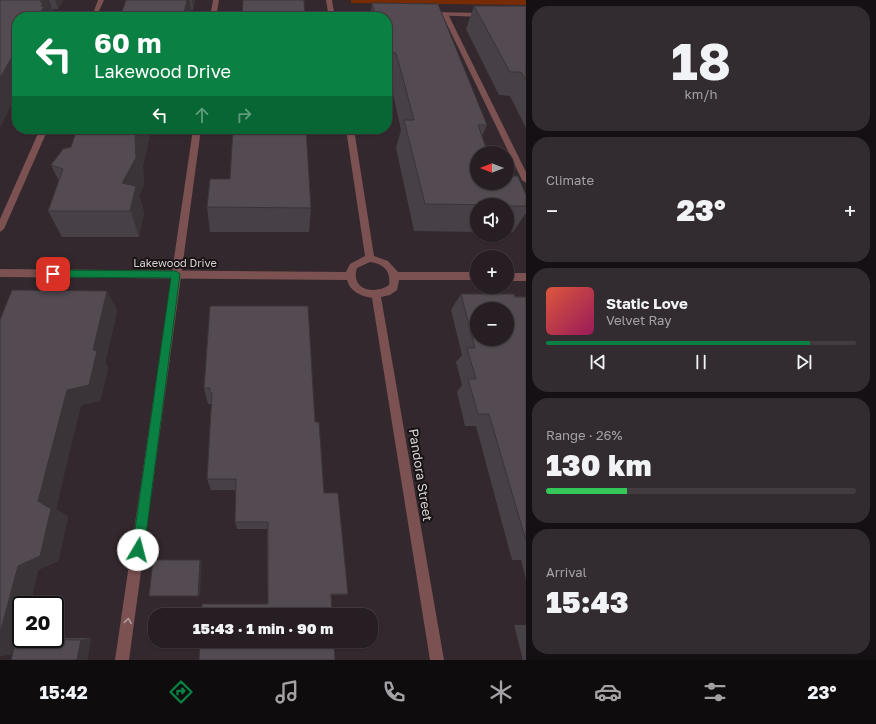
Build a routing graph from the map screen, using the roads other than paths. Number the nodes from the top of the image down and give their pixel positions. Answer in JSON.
{"nodes":[{"id":1,"x":101,"y":0,"type":"edge"},
{"id":2,"x":216,"y":0,"type":"edge"},
{"id":3,"x":329,"y":0,"type":"edge"},
{"id":4,"x":96,"y":12,"type":"edge"},
{"id":5,"x":214,"y":12,"type":"edge"},
{"id":6,"x":331,"y":12,"type":"edge"},
{"id":7,"x":423,"y":14,"type":"edge"},
{"id":8,"x":445,"y":14,"type":"junction"},
{"id":9,"x":489,"y":15,"type":"edge"},
{"id":10,"x":42,"y":134,"type":"edge"},
{"id":11,"x":196,"y":134,"type":"edge"},
{"id":12,"x":351,"y":134,"type":"edge"},
{"id":13,"x":526,"y":180,"type":"edge"},
{"id":14,"x":0,"y":229,"type":"edge"},
{"id":15,"x":370,"y":259,"type":"junction"},
{"id":16,"x":0,"y":273,"type":"edge"},
{"id":17,"x":176,"y":274,"type":"junction"},
{"id":18,"x":350,"y":276,"type":"junction"},
{"id":19,"x":396,"y":276,"type":"junction"},
{"id":20,"x":470,"y":276,"type":"edge"},
{"id":21,"x":514,"y":277,"type":"edge"},
{"id":22,"x":526,"y":277,"type":"edge"},
{"id":23,"x":376,"y":295,"type":"junction"},
{"id":24,"x":122,"y":660,"type":"edge"},
{"id":25,"x":437,"y":660,"type":"edge"}],
"edges":[{"from":1,"to":4,"type":"street"},
{"from":2,"to":5,"type":"street"},
{"from":3,"to":6,"type":"street"},
{"from":7,"to":8,"type":"street"},
{"from":8,"to":9,"type":"street"},
{"from":8,"to":13,"type":"street"},
{"from":10,"to":14,"type":"street"},
{"from":11,"to":17,"type":"street"},
{"from":12,"to":15,"type":"street"},
{"from":15,"to":18,"type":"street"},
{"from":15,"to":19,"type":"street"},
{"from":16,"to":17,"type":"street","name":"Lakewood Drive"},
{"from":17,"to":18,"type":"street","name":"Lakewood Drive"},
{"from":24,"to":17,"type":"street","one_way":true},
{"from":18,"to":23,"type":"street"},
{"from":19,"to":20,"type":"street"},
{"from":19,"to":23,"type":"street"},
{"from":21,"to":22,"type":"street"},
{"from":23,"to":25,"type":"street","name":"Pandora Street"}]}
